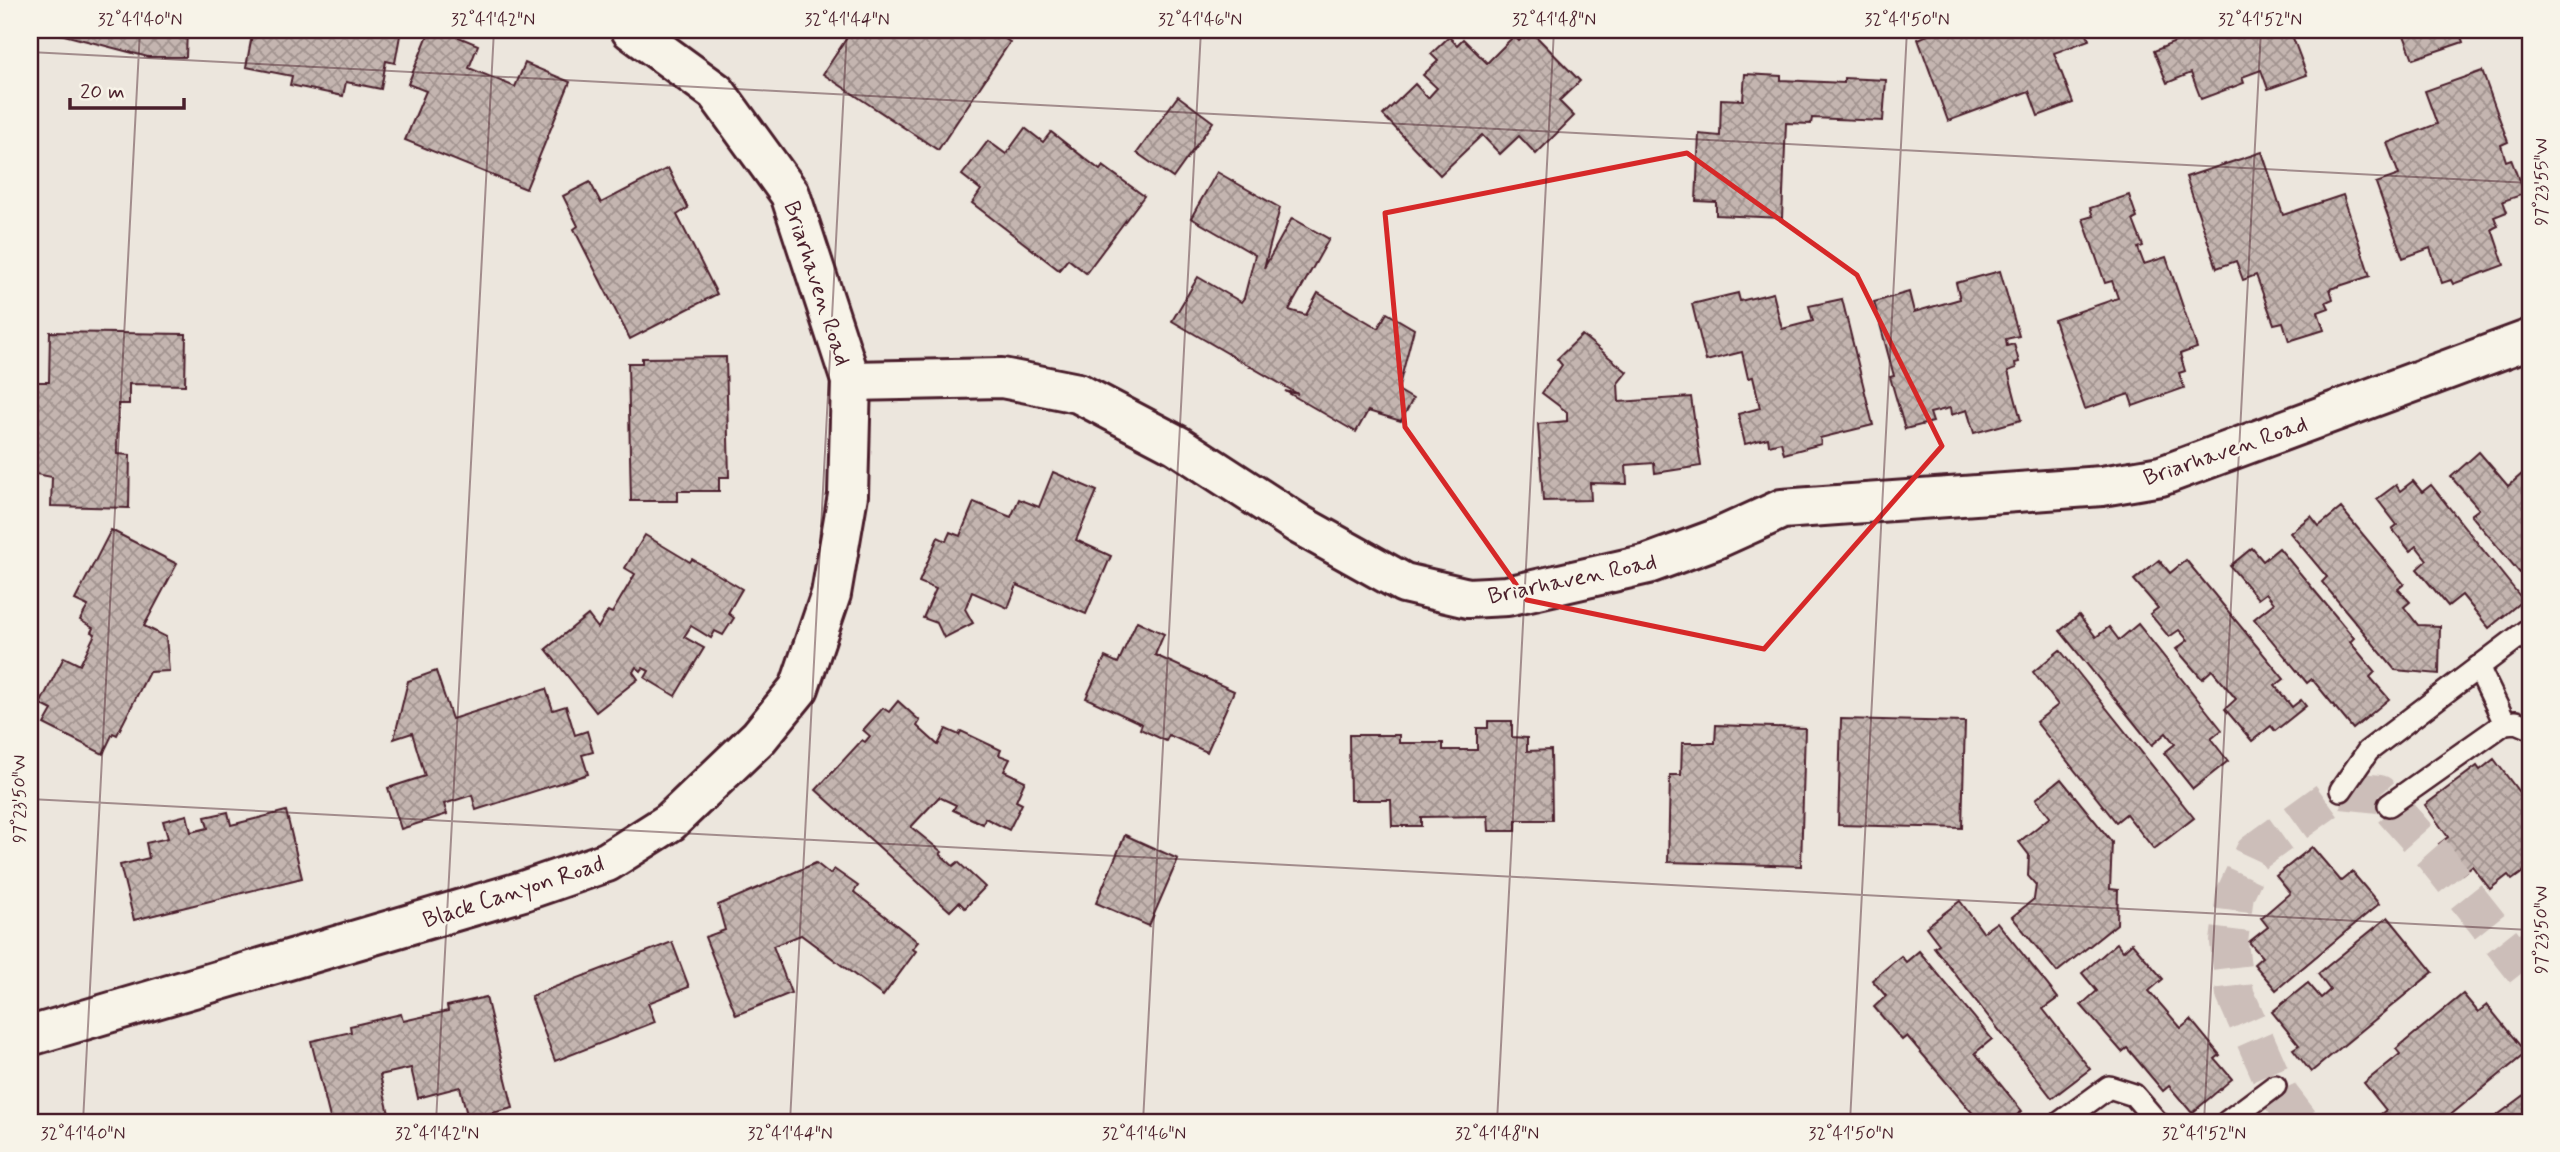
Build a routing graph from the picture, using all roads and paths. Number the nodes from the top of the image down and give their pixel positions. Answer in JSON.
{"nodes":[{"id":1,"x":631,"y":30,"type":"edge"},
{"id":2,"x":2530,"y":339,"type":"edge"},
{"id":3,"x":851,"y":381,"type":"junction"},
{"id":4,"x":2530,"y":628,"type":"edge"},
{"id":5,"x":2478,"y":667,"type":"junction"},
{"id":6,"x":2505,"y":723,"type":"junction"},
{"id":7,"x":2530,"y":727,"type":"edge"},
{"id":8,"x":2341,"y":790,"type":"dead end"},
{"id":9,"x":2389,"y":805,"type":"dead end"},
{"id":10,"x":30,"y":1036,"type":"edge"},
{"id":11,"x":2275,"y":1086,"type":"dead end"},
{"id":12,"x":2061,"y":1122,"type":"edge"},
{"id":13,"x":2157,"y":1122,"type":"edge"},
{"id":14,"x":2227,"y":1122,"type":"edge"}],
"edges":[{"from":1,"to":3,"type":"street","name":"Briarhaven Road"},
{"from":2,"to":3,"type":"street","name":"Briarhaven Road"},
{"from":3,"to":10,"type":"street","name":"Black Canyon Road"},
{"from":4,"to":5,"type":"lane"},
{"from":5,"to":6,"type":"lane"},
{"from":5,"to":8,"type":"lane"},
{"from":6,"to":7,"type":"lane"},
{"from":6,"to":9,"type":"lane"},
{"from":11,"to":14,"type":"lane"},
{"from":12,"to":13,"type":"lane"}]}
